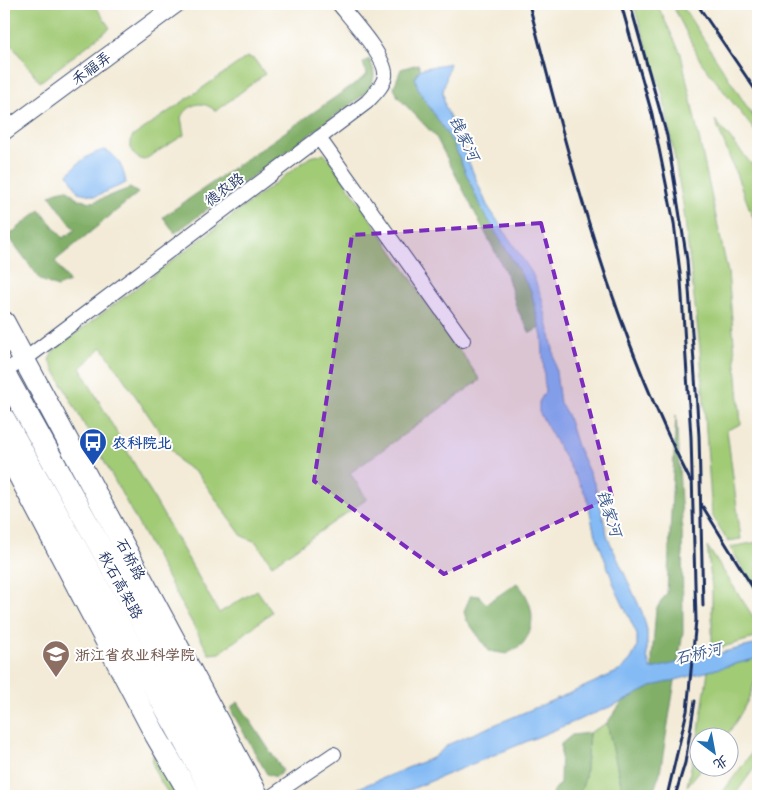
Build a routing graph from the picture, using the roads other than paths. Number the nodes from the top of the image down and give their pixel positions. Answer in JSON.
{"nodes":[{"id":1,"x":178,"y":4,"type":"edge"},
{"id":2,"x":339,"y":4,"type":"edge"},
{"id":3,"x":4,"y":132,"type":"edge"},
{"id":4,"x":319,"y":138,"type":"junction"},
{"id":5,"x":4,"y":322,"type":"edge"},
{"id":6,"x":463,"y":340,"type":"dead end"},
{"id":7,"x":24,"y":360,"type":"junction"},
{"id":8,"x":4,"y":372,"type":"edge"},
{"id":9,"x":4,"y":419,"type":"edge"},
{"id":10,"x":4,"y":447,"type":"edge"},
{"id":11,"x":334,"y":754,"type":"dead end"},
{"id":12,"x":191,"y":796,"type":"edge"},
{"id":13,"x":216,"y":796,"type":"edge"},
{"id":14,"x":239,"y":796,"type":"edge"},
{"id":15,"x":258,"y":796,"type":"edge"},
{"id":16,"x":272,"y":796,"type":"edge"}],
"edges":[{"from":1,"to":3,"type":"street","name":"禾福弄"},
{"from":2,"to":4,"type":"street","name":"德农路"},
{"from":4,"to":6,"type":"street"},
{"from":4,"to":7,"type":"street","name":"德农路"},
{"from":5,"to":7,"type":"main road","name":"石桥路"},
{"from":7,"to":8,"type":"street","name":"德农路"},
{"from":7,"to":15,"type":"main road","name":"石桥路"},
{"from":8,"to":14,"type":"highway","name":"秋石高架路"},
{"from":9,"to":13,"type":"highway","name":"秋石高架路"},
{"from":10,"to":12,"type":"main road"},
{"from":11,"to":16,"type":"street"}]}
